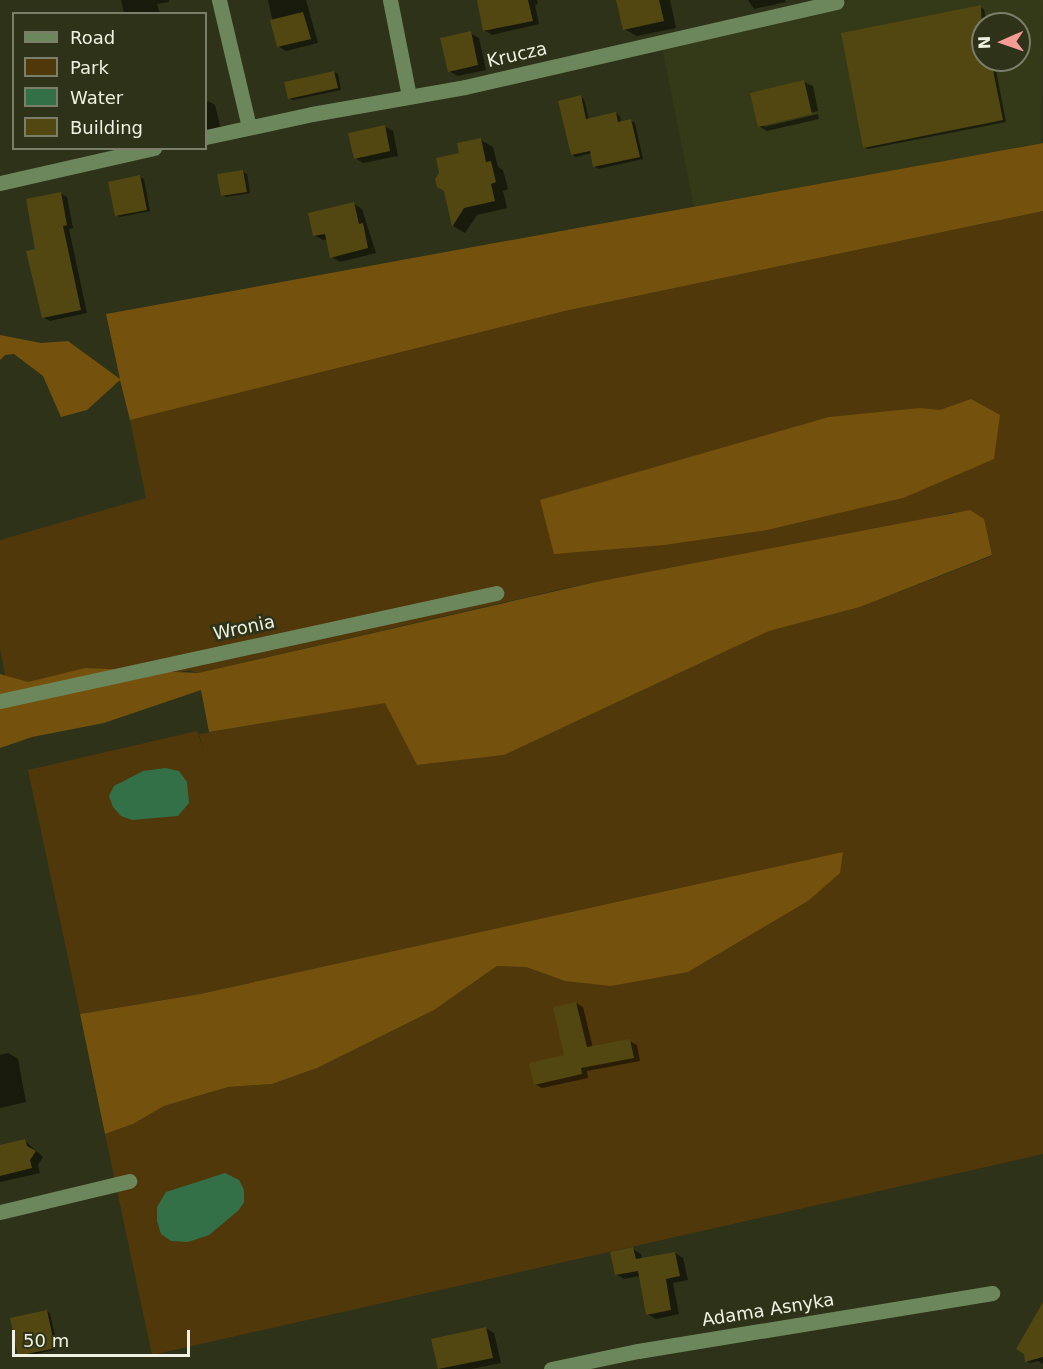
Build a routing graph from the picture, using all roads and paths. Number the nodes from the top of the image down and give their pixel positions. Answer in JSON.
{"nodes":[{"id":1,"x":219,"y":0,"type":"edge"},
{"id":2,"x":390,"y":0,"type":"edge"},
{"id":3,"x":836,"y":2,"type":"dead end"},
{"id":4,"x":409,"y":96,"type":"junction"},
{"id":5,"x":249,"y":128,"type":"junction"},
{"id":6,"x":207,"y":137,"type":"edge"},
{"id":7,"x":145,"y":150,"type":"edge"},
{"id":8,"x":0,"y":183,"type":"edge"},
{"id":9,"x":496,"y":593,"type":"dead end"},
{"id":10,"x":0,"y":701,"type":"edge"},
{"id":11,"x":129,"y":1181,"type":"dead end"},
{"id":12,"x":0,"y":1212,"type":"edge"},
{"id":13,"x":992,"y":1293,"type":"dead end"},
{"id":14,"x":551,"y":1369,"type":"edge"}],
"edges":[{"from":1,"to":5,"type":"street"},
{"from":2,"to":4,"type":"street"},
{"from":3,"to":4,"type":"street","name":"Krucza"},
{"from":4,"to":5,"type":"street","name":"Krucza"},
{"from":5,"to":6,"type":"street","name":"Krucza"},
{"from":7,"to":8,"type":"street"},
{"from":9,"to":10,"type":"street","name":"Wronia"},
{"from":11,"to":12,"type":"street"},
{"from":13,"to":14,"type":"street","name":"Adama Asnyka"}]}
